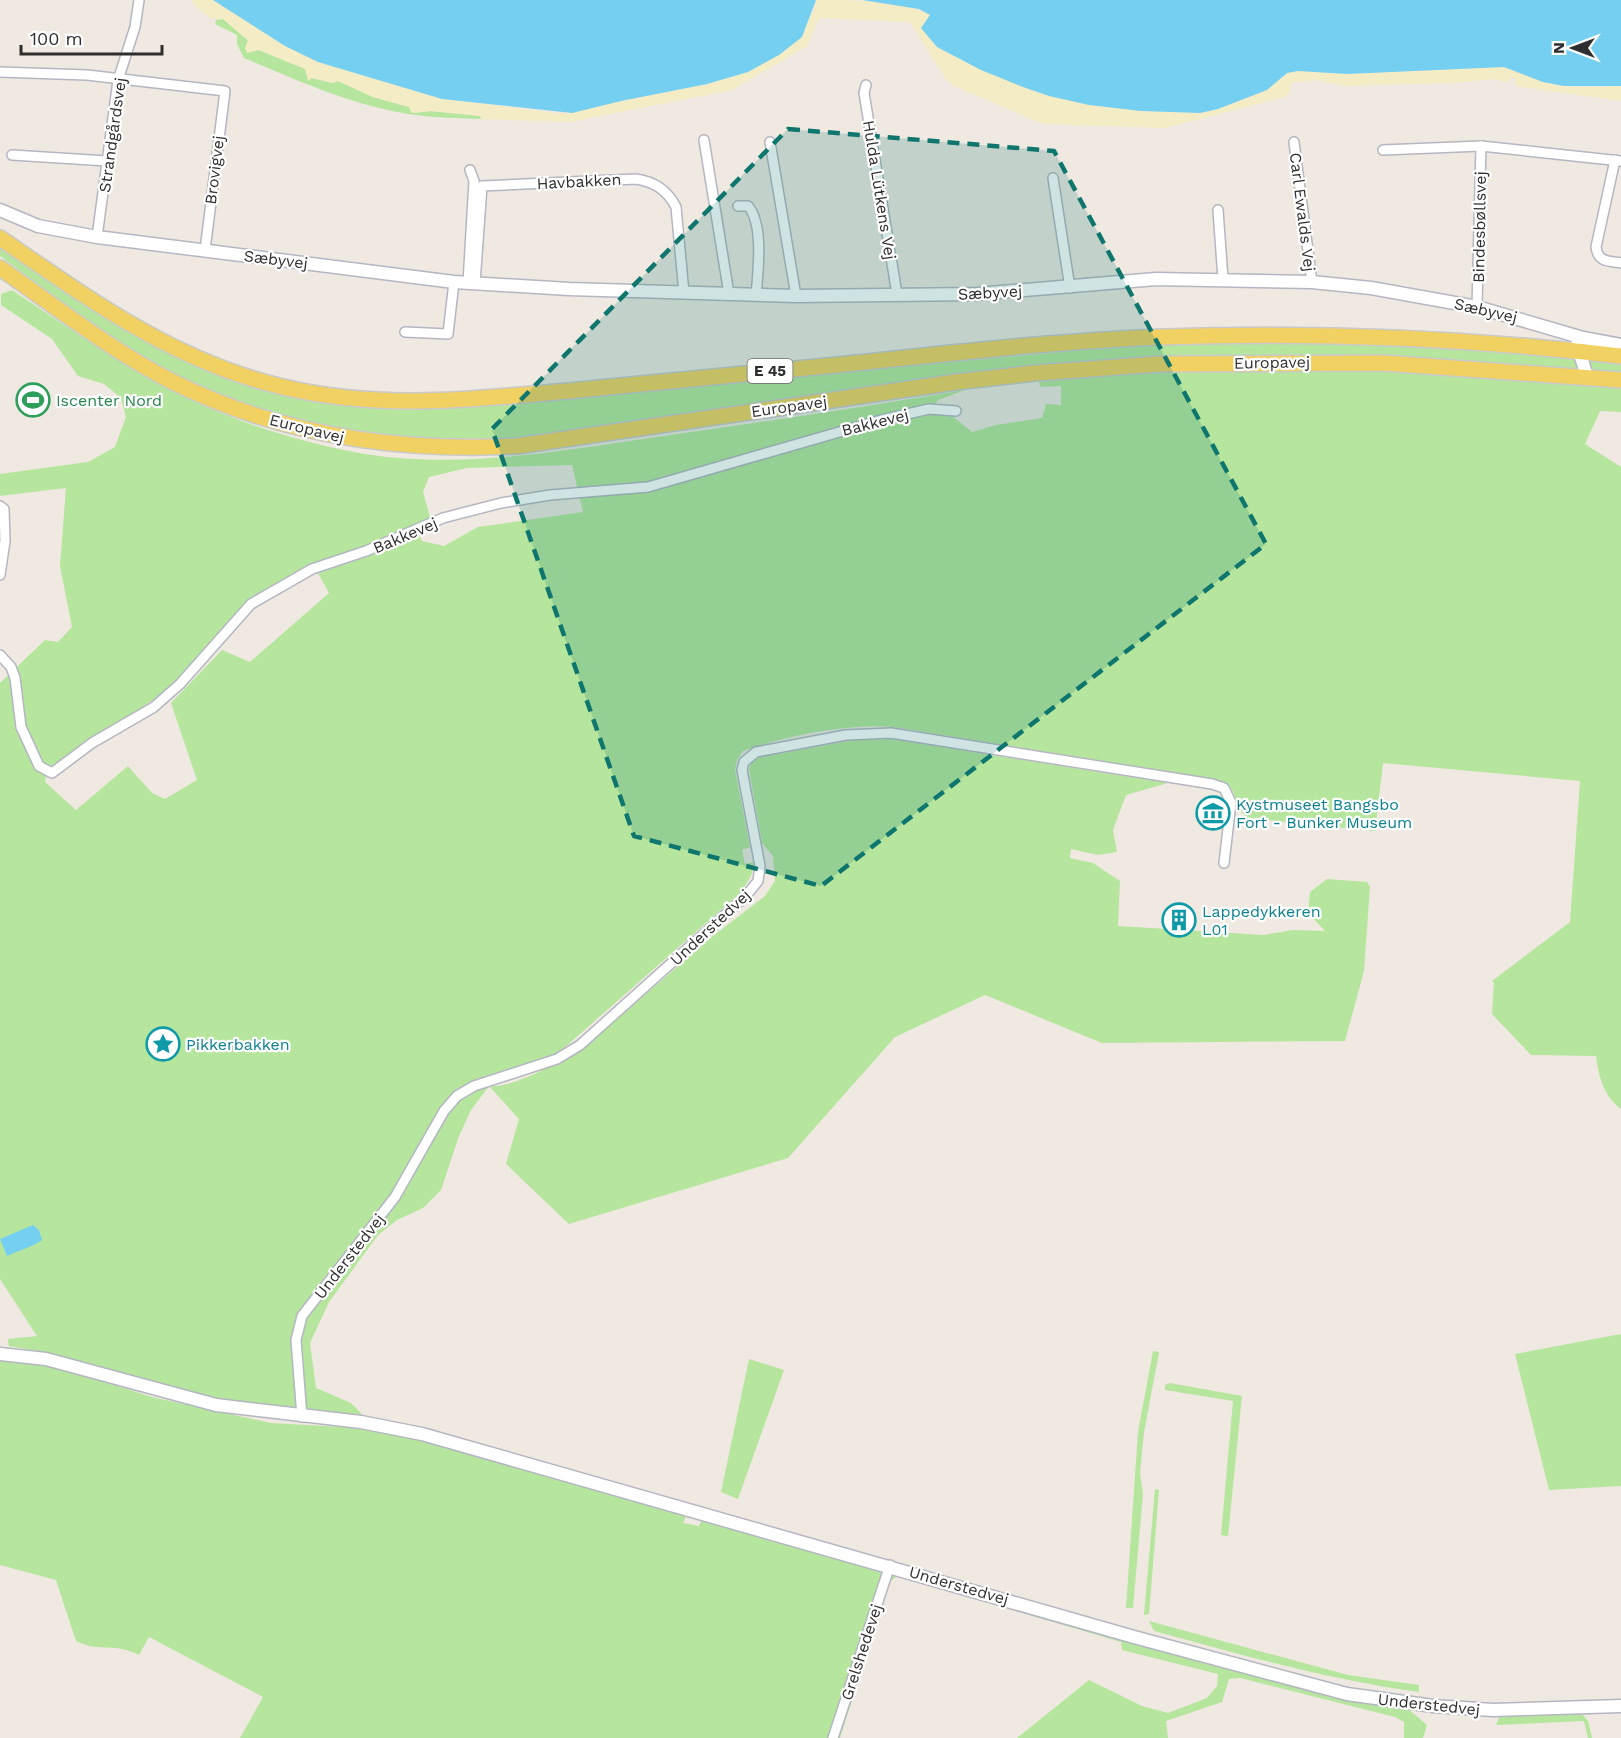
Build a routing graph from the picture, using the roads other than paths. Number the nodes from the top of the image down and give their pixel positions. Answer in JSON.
{"nodes":[{"id":1,"x":139,"y":0,"type":"edge"},
{"id":2,"x":0,"y":72,"type":"edge"},
{"id":3,"x":118,"y":80,"type":"junction"},
{"id":4,"x":866,"y":85,"type":"dead end"},
{"id":5,"x":704,"y":140,"type":"dead end"},
{"id":6,"x":770,"y":142,"type":"dead end"},
{"id":7,"x":1294,"y":142,"type":"dead end"},
{"id":8,"x":1481,"y":146,"type":"junction"},
{"id":9,"x":1383,"y":150,"type":"dead end"},
{"id":10,"x":12,"y":155,"type":"dead end"},
{"id":11,"x":1618,"y":160,"type":"edge"},
{"id":12,"x":107,"y":161,"type":"junction"},
{"id":13,"x":470,"y":170,"type":"dead end"},
{"id":14,"x":1053,"y":178,"type":"dead end"},
{"id":15,"x":738,"y":206,"type":"dead end"},
{"id":16,"x":0,"y":210,"type":"edge"},
{"id":17,"x":1218,"y":210,"type":"dead end"},
{"id":18,"x":98,"y":237,"type":"junction"},
{"id":19,"x":0,"y":238,"type":"edge"},
{"id":20,"x":205,"y":250,"type":"junction"},
{"id":21,"x":1621,"y":263,"type":"edge"},
{"id":22,"x":0,"y":268,"type":"edge"},
{"id":23,"x":1223,"y":279,"type":"junction"},
{"id":24,"x":454,"y":282,"type":"junction"},
{"id":25,"x":1312,"y":282,"type":"junction"},
{"id":26,"x":471,"y":283,"type":"junction"},
{"id":27,"x":1070,"y":288,"type":"junction"},
{"id":28,"x":684,"y":293,"type":"junction"},
{"id":29,"x":729,"y":294,"type":"junction"},
{"id":30,"x":897,"y":294,"type":"junction"},
{"id":31,"x":756,"y":295,"type":"junction"},
{"id":32,"x":796,"y":296,"type":"junction"},
{"id":33,"x":1478,"y":307,"type":"junction"},
{"id":34,"x":1535,"y":322,"type":"junction"},
{"id":35,"x":405,"y":332,"type":"dead end"},
{"id":36,"x":1621,"y":345,"type":"edge"},
{"id":37,"x":1580,"y":351,"type":"junction"},
{"id":38,"x":1621,"y":356,"type":"edge"},
{"id":39,"x":1587,"y":376,"type":"junction"},
{"id":40,"x":1621,"y":380,"type":"edge"},
{"id":41,"x":956,"y":411,"type":"dead end"},
{"id":42,"x":0,"y":506,"type":"edge"},
{"id":43,"x":0,"y":575,"type":"edge"},
{"id":44,"x":0,"y":655,"type":"edge"},
{"id":45,"x":1224,"y":862,"type":"dead end"},
{"id":46,"x":0,"y":1354,"type":"edge"},
{"id":47,"x":302,"y":1417,"type":"junction"},
{"id":48,"x":890,"y":1565,"type":"junction"},
{"id":49,"x":1621,"y":1706,"type":"edge"},
{"id":50,"x":833,"y":1738,"type":"edge"}],
"edges":[{"from":1,"to":3,"type":"street","name":"Strandgårdsvej"},
{"from":2,"to":3,"type":"street"},
{"from":3,"to":12,"type":"street","name":"Strandgårdsvej"},
{"from":3,"to":20,"type":"street","name":"Brovigvej"},
{"from":4,"to":30,"type":"street","name":"Hulda Lütkens Vej"},
{"from":5,"to":29,"type":"street"},
{"from":6,"to":32,"type":"street"},
{"from":7,"to":25,"type":"street","name":"Carl Ewalds Vej"},
{"from":8,"to":9,"type":"street"},
{"from":8,"to":11,"type":"street"},
{"from":8,"to":33,"type":"street","name":"Bindesbøllsvej"},
{"from":10,"to":12,"type":"street"},
{"from":11,"to":21,"type":"street"},
{"from":12,"to":18,"type":"street","name":"Strandgårdsvej"},
{"from":13,"to":26,"type":"street"},
{"from":14,"to":27,"type":"street"},
{"from":15,"to":31,"type":"street"},
{"from":16,"to":18,"type":"street","name":"Sæbyvej"},
{"from":17,"to":23,"type":"street"},
{"from":18,"to":20,"type":"street","name":"Sæbyvej"},
{"from":19,"to":37,"type":"main road","name":"Europavej","number":"E 45"},
{"from":20,"to":24,"type":"street","name":"Sæbyvej"},
{"from":22,"to":39,"type":"main road","name":"Europavej","number":"E 45"},
{"from":23,"to":25,"type":"street","name":"Sæbyvej"},
{"from":23,"to":27,"type":"street","name":"Sæbyvej"},
{"from":24,"to":26,"type":"street","name":"Sæbyvej"},
{"from":24,"to":35,"type":"street"},
{"from":25,"to":33,"type":"street","name":"Sæbyvej"},
{"from":26,"to":28,"type":"street","name":"Sæbyvej"},
{"from":26,"to":28,"type":"street","name":"Havbakken"},
{"from":27,"to":30,"type":"street","name":"Sæbyvej"},
{"from":28,"to":29,"type":"street","name":"Sæbyvej"},
{"from":29,"to":31,"type":"street","name":"Sæbyvej"},
{"from":30,"to":32,"type":"street","name":"Sæbyvej"},
{"from":31,"to":32,"type":"street","name":"Sæbyvej"},
{"from":33,"to":34,"type":"street","name":"Sæbyvej"},
{"from":34,"to":36,"type":"street","name":"Sæbyvej"},
{"from":34,"to":37,"type":"street","name":"Sæbyvej"},
{"from":37,"to":38,"type":"main road","name":"Europavej","number":"E 45"},
{"from":37,"to":39,"type":"street"},
{"from":39,"to":40,"type":"main road","name":"Europavej","number":"E 45"},
{"from":41,"to":44,"type":"street","name":"Bakkevej"},
{"from":42,"to":43,"type":"street"},
{"from":45,"to":47,"type":"street","name":"Understedvej"},
{"from":46,"to":47,"type":"street","name":"Understedvej"},
{"from":47,"to":48,"type":"street","name":"Understedvej"},
{"from":48,"to":49,"type":"street","name":"Understedvej"},
{"from":48,"to":50,"type":"street","name":"Grelshedevej"}]}
